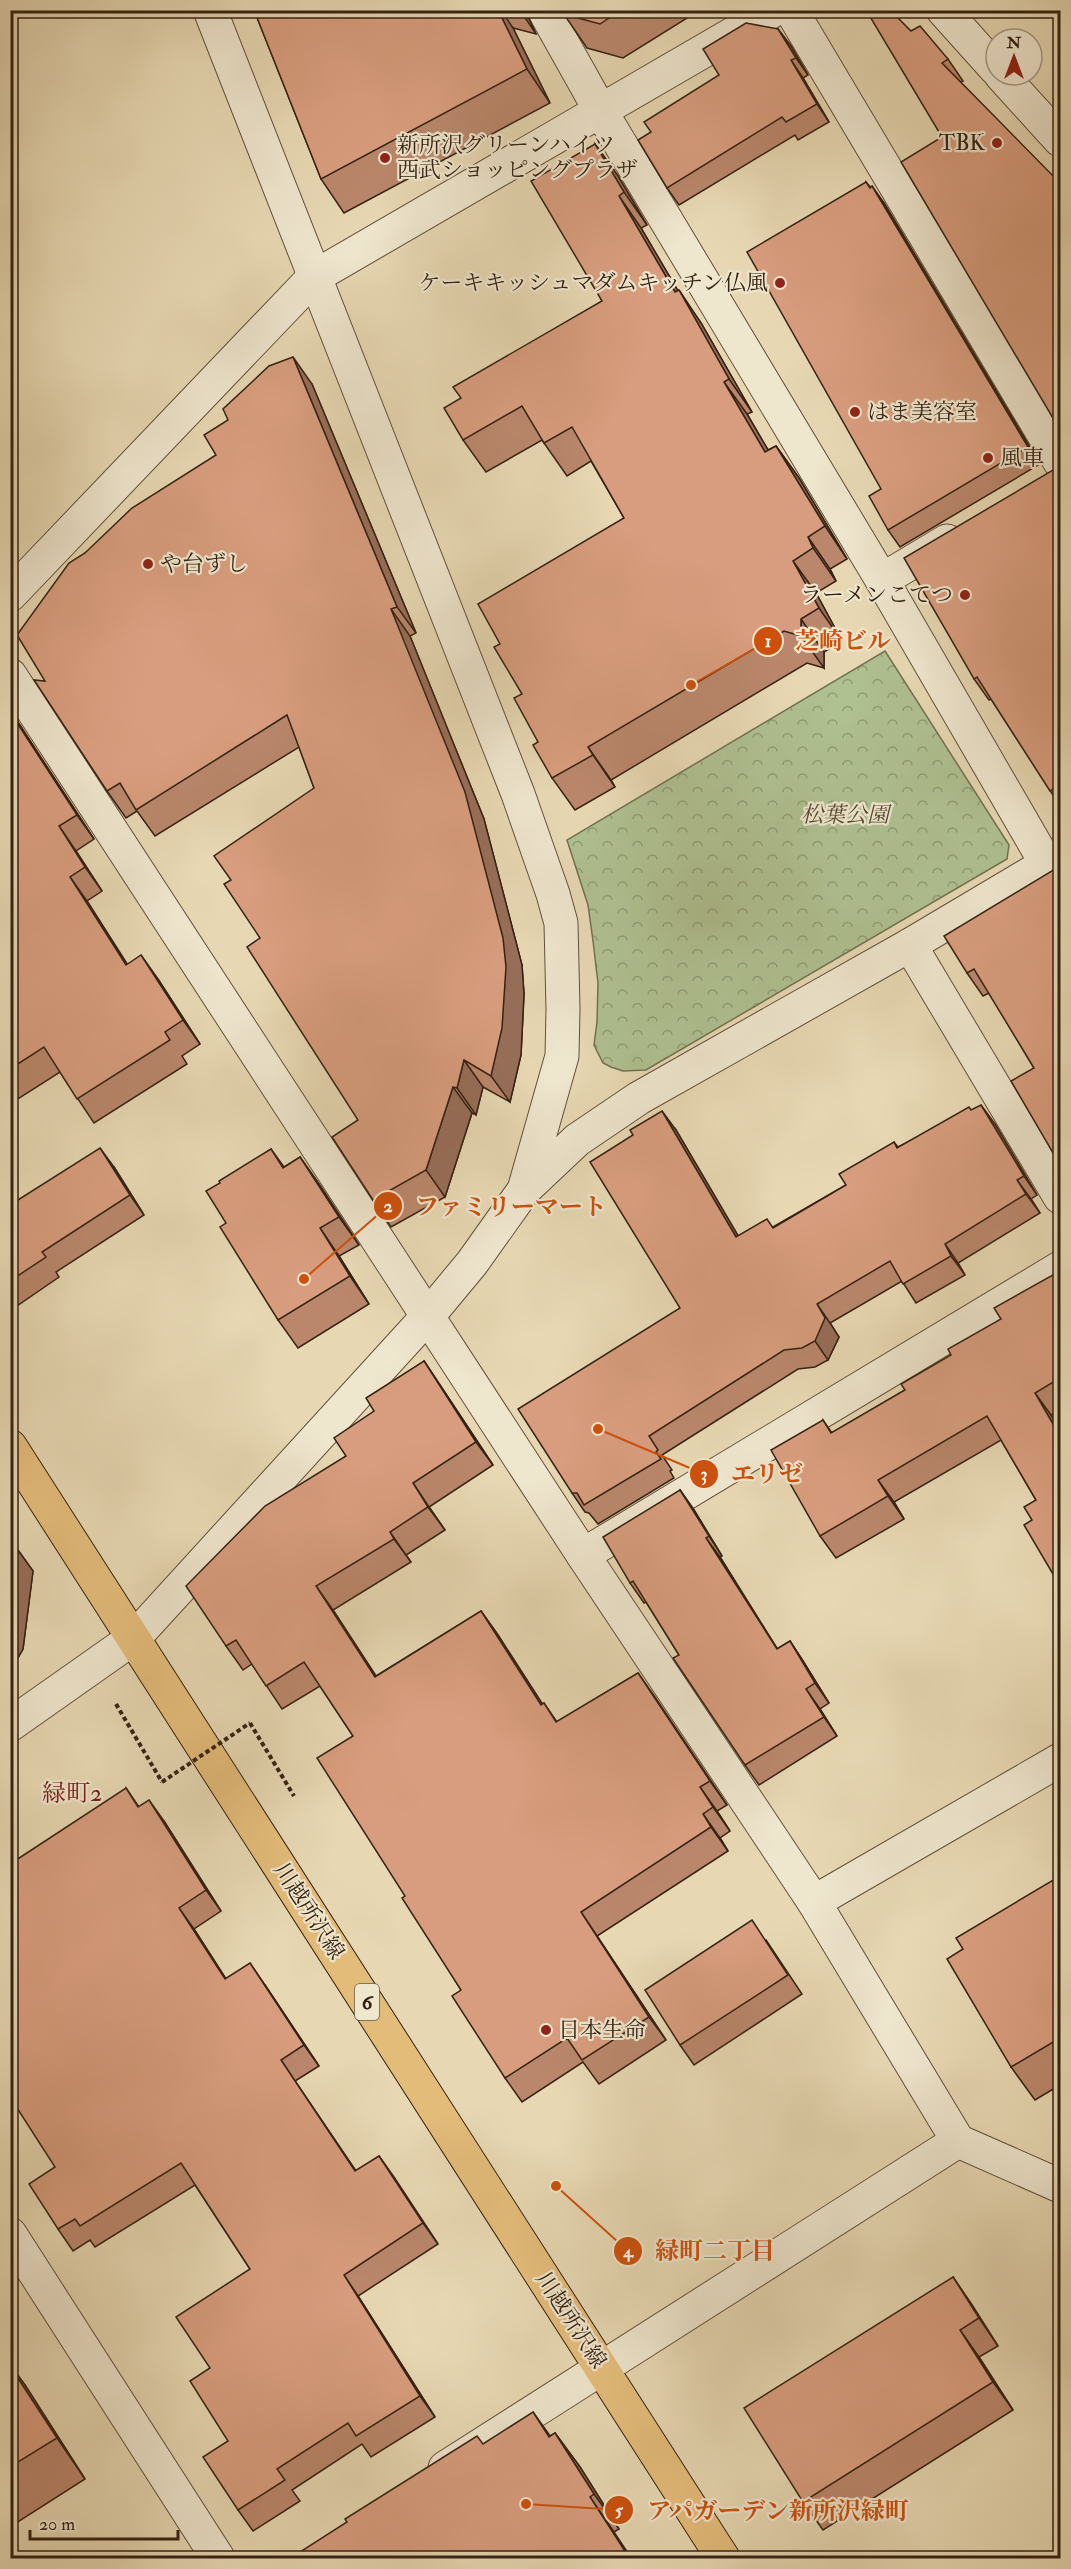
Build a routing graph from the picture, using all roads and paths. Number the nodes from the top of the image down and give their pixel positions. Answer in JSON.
{"nodes":[{"id":1,"x":210,"y":10,"type":"edge"},
{"id":2,"x":544,"y":10,"type":"edge"},
{"id":3,"x":774,"y":10,"type":"edge"},
{"id":4,"x":791,"y":10,"type":"edge"},
{"id":5,"x":943,"y":10,"type":"edge"},
{"id":6,"x":984,"y":56,"type":"edge"},
{"id":7,"x":1012,"y":87,"type":"edge"},
{"id":8,"x":600,"y":110,"type":"junction"},
{"id":9,"x":1060,"y":140,"type":"edge"},
{"id":10,"x":314,"y":277,"type":"junction"},
{"id":11,"x":1054,"y":474,"type":"edge"},
{"id":12,"x":971,"y":527,"type":"edge"},
{"id":13,"x":882,"y":580,"type":"junction"},
{"id":14,"x":10,"y":596,"type":"edge"},
{"id":15,"x":10,"y":675,"type":"edge"},
{"id":16,"x":1053,"y":859,"type":"edge"},
{"id":17,"x":910,"y":945,"type":"junction"},
{"id":18,"x":524,"y":1190,"type":"junction"},
{"id":19,"x":1060,"y":1197,"type":"edge"},
{"id":20,"x":1060,"y":1268,"type":"edge"},
{"id":21,"x":428,"y":1316,"type":"junction"},
{"id":22,"x":10,"y":1446,"type":"edge"},
{"id":23,"x":583,"y":1555,"type":"junction"},
{"id":24,"x":135,"y":1637,"type":"junction"},
{"id":25,"x":116,"y":1704,"type":"dead end"},
{"id":26,"x":10,"y":1725,"type":"edge"},
{"id":27,"x":1060,"y":1760,"type":"edge"},
{"id":28,"x":294,"y":1796,"type":"dead end"},
{"id":29,"x":814,"y":1902,"type":"junction"},
{"id":30,"x":958,"y":2141,"type":"junction"},
{"id":31,"x":1060,"y":2186,"type":"edge"},
{"id":32,"x":10,"y":2234,"type":"edge"},
{"id":33,"x":601,"y":2367,"type":"junction"},
{"id":34,"x":423,"y":2482,"type":"edge"},
{"id":35,"x":218,"y":2559,"type":"edge"},
{"id":36,"x":723,"y":2559,"type":"edge"}],
"edges":[{"from":1,"to":10,"type":"street"},
{"from":2,"to":8,"type":"street"},
{"from":3,"to":8,"type":"street"},
{"from":4,"to":11,"type":"street"},
{"from":5,"to":6,"type":"street"},
{"from":7,"to":9,"type":"street"},
{"from":8,"to":10,"type":"street"},
{"from":8,"to":13,"type":"street"},
{"from":10,"to":14,"type":"street"},
{"from":10,"to":18,"type":"street"},
{"from":12,"to":13,"type":"street"},
{"from":13,"to":16,"type":"street"},
{"from":15,"to":21,"type":"street"},
{"from":16,"to":17,"type":"street"},
{"from":17,"to":18,"type":"street"},
{"from":17,"to":19,"type":"street"},
{"from":18,"to":21,"type":"street"},
{"from":20,"to":23,"type":"street"},
{"from":21,"to":23,"type":"street"},
{"from":21,"to":24,"type":"street"},
{"from":22,"to":24,"type":"main road","name":"川越所沢線","number":"6"},
{"from":23,"to":29,"type":"street"},
{"from":24,"to":26,"type":"street"},
{"from":24,"to":33,"type":"main road","name":"川越所沢線","number":"6"},
{"from":25,"to":28,"type":"path","bridge":true},
{"from":27,"to":29,"type":"street"},
{"from":29,"to":30,"type":"street"},
{"from":30,"to":31,"type":"street"},
{"from":30,"to":33,"type":"street"},
{"from":32,"to":35,"type":"street"},
{"from":33,"to":34,"type":"street"},
{"from":33,"to":36,"type":"main road","name":"川越所沢線","number":"6"}]}
